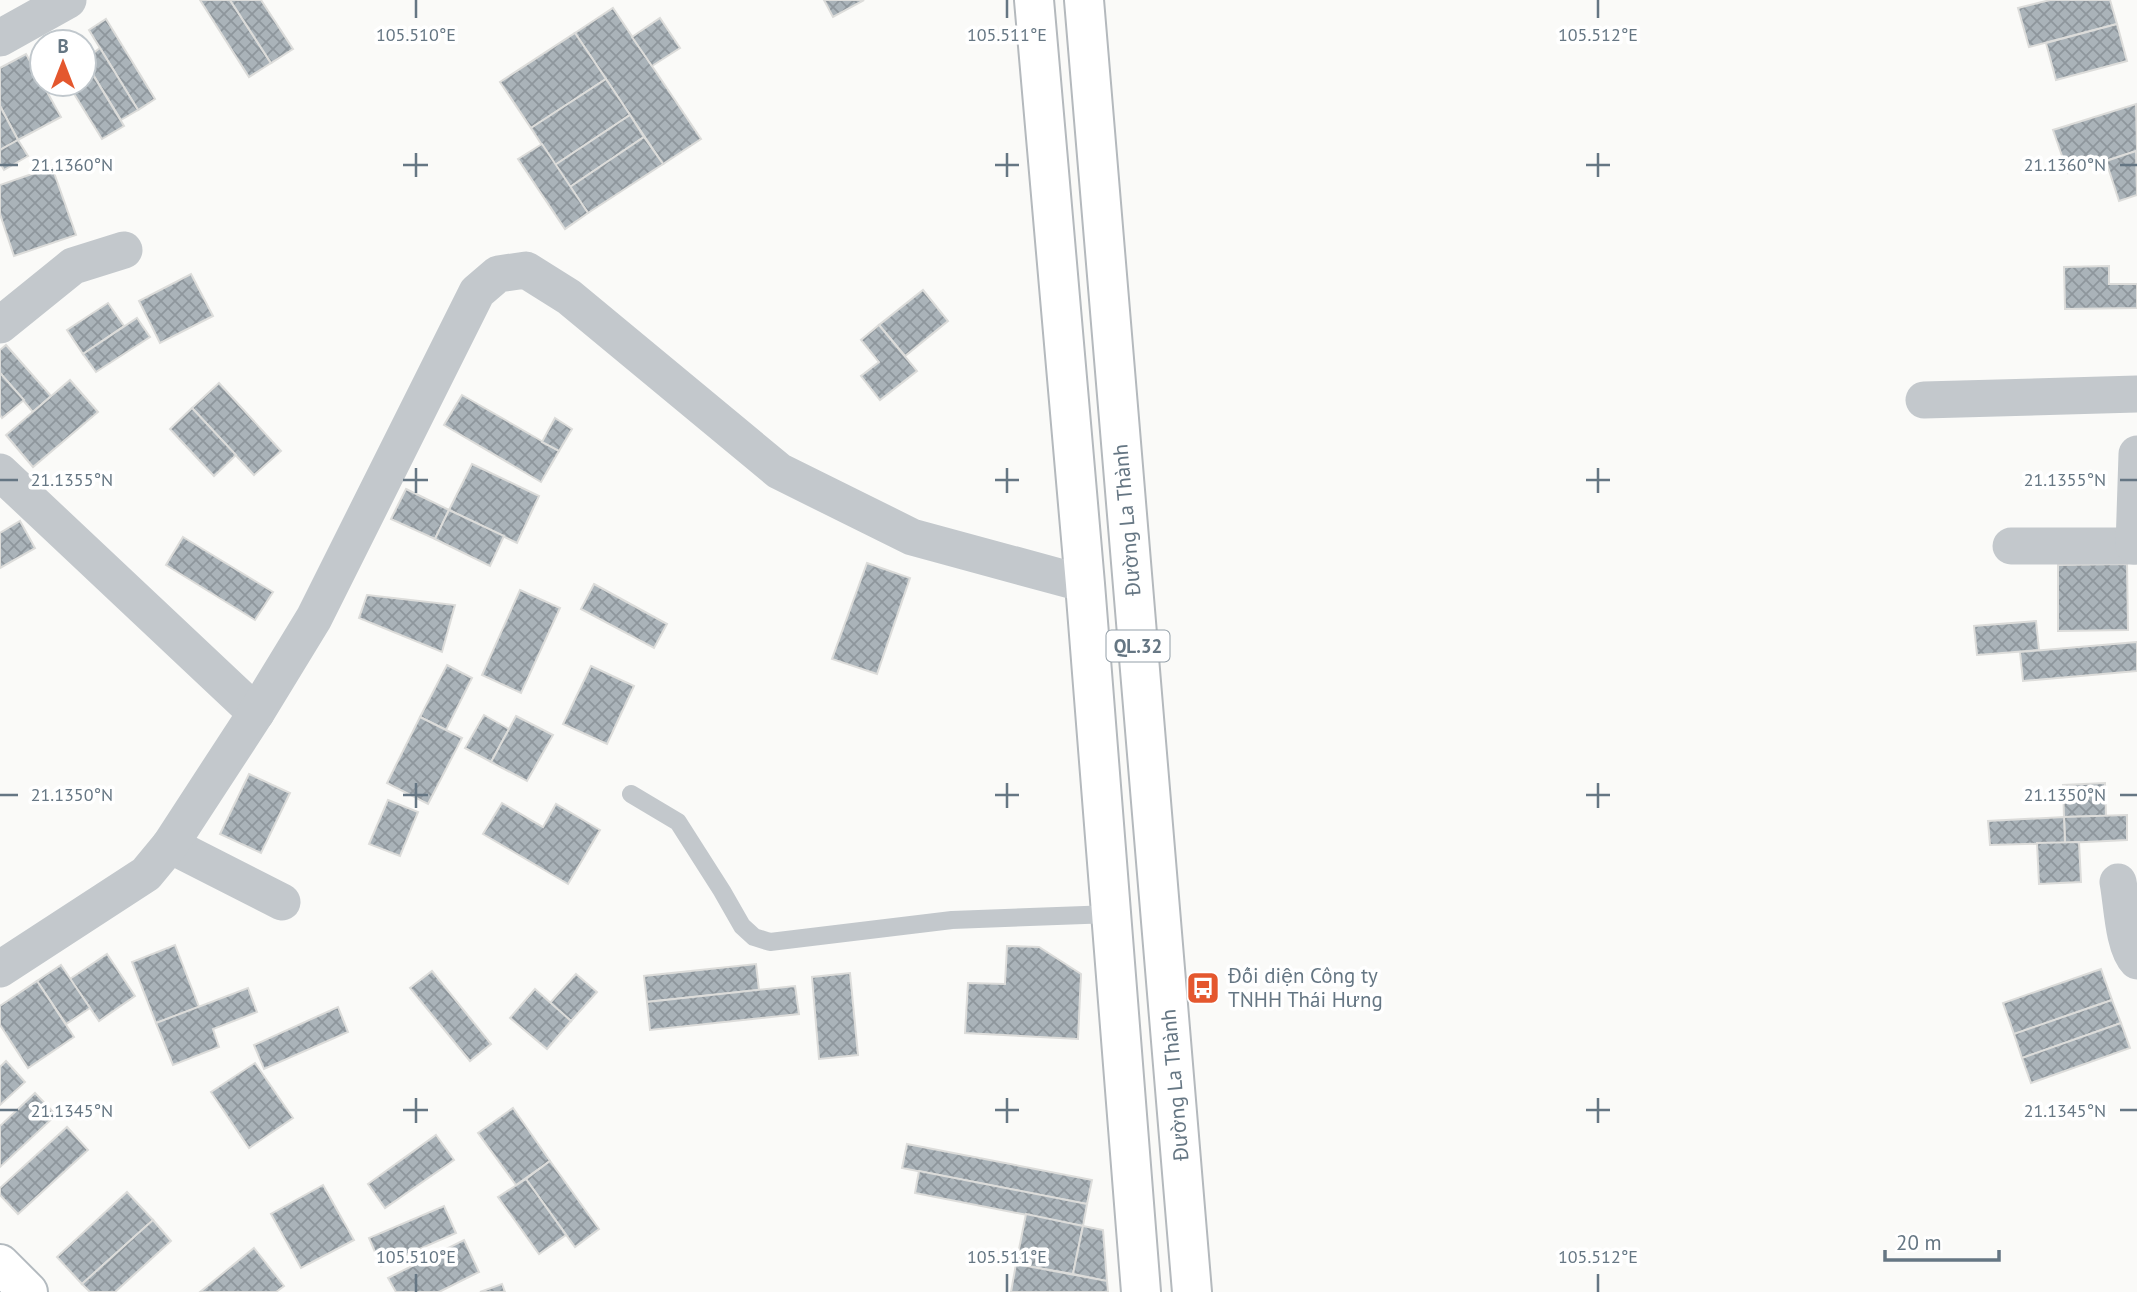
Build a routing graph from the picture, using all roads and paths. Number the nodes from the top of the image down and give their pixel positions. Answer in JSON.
{"nodes":[{"id":1,"x":68,"y":0,"type":"edge"},
{"id":2,"x":1034,"y":0,"type":"edge"},
{"id":3,"x":1084,"y":0,"type":"edge"},
{"id":4,"x":0,"y":38,"type":"edge"},
{"id":5,"x":124,"y":250,"type":"dead end"},
{"id":6,"x":0,"y":326,"type":"edge"},
{"id":7,"x":2137,"y":394,"type":"edge"},
{"id":8,"x":1924,"y":400,"type":"dead end"},
{"id":9,"x":2137,"y":454,"type":"edge"},
{"id":10,"x":0,"y":472,"type":"edge"},
{"id":11,"x":2011,"y":546,"type":"dead end"},
{"id":12,"x":2135,"y":546,"type":"edge"},
{"id":13,"x":1086,"y":584,"type":"junction"},
{"id":14,"x":256,"y":713,"type":"junction"},
{"id":15,"x":631,"y":794,"type":"dead end"},
{"id":16,"x":170,"y":845,"type":"junction"},
{"id":17,"x":2118,"y":882,"type":"dead end"},
{"id":18,"x":282,"y":902,"type":"dead end"},
{"id":19,"x":1111,"y":914,"type":"junction"},
{"id":20,"x":2137,"y":961,"type":"edge"},
{"id":21,"x":0,"y":969,"type":"edge"},
{"id":22,"x":0,"y":1264,"type":"edge"},
{"id":23,"x":27,"y":1292,"type":"edge"},
{"id":24,"x":1141,"y":1292,"type":"edge"},
{"id":25,"x":1192,"y":1292,"type":"edge"}],
"edges":[{"from":1,"to":4,"type":"street"},
{"from":2,"to":13,"type":"main road","number":"QL.32"},
{"from":3,"to":25,"type":"main road","name":"Đường La Thành","number":"QL.32"},
{"from":5,"to":6,"type":"street"},
{"from":7,"to":8,"type":"street"},
{"from":9,"to":12,"type":"street"},
{"from":10,"to":14,"type":"street"},
{"from":11,"to":12,"type":"street"},
{"from":13,"to":14,"type":"street"},
{"from":13,"to":19,"type":"main road","number":"QL.32"},
{"from":14,"to":16,"type":"street"},
{"from":15,"to":19,"type":"lane"},
{"from":16,"to":18,"type":"street"},
{"from":16,"to":21,"type":"street"},
{"from":17,"to":20,"type":"street"},
{"from":19,"to":24,"type":"main road","number":"QL.32"},
{"from":22,"to":23,"type":"main road"}]}
